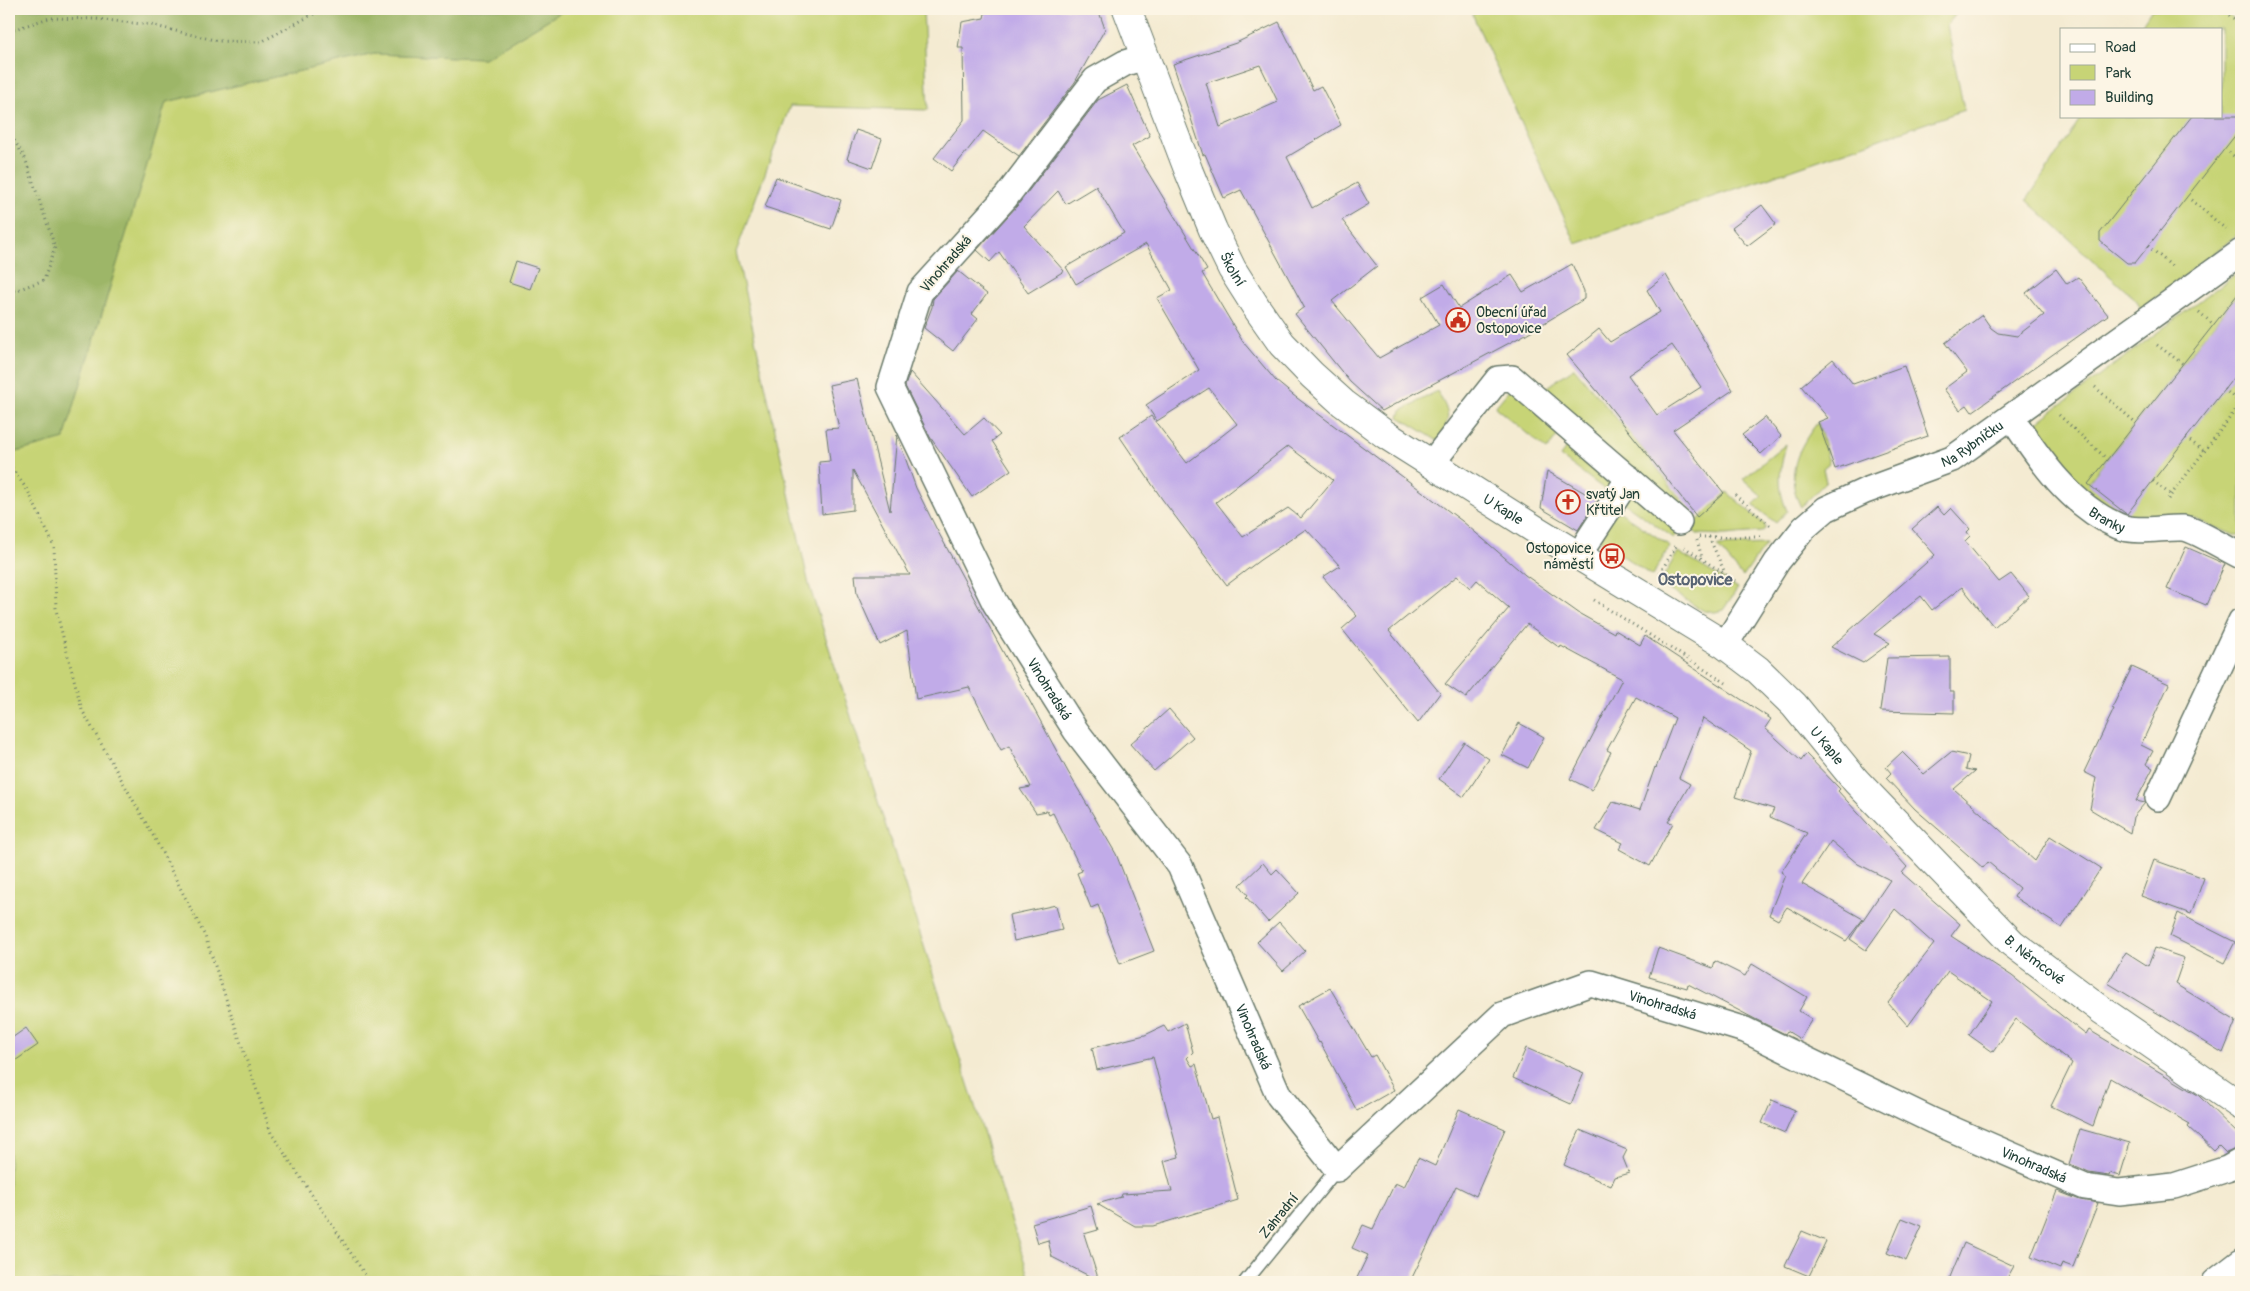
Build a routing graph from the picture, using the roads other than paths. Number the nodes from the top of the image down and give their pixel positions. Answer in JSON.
{"nodes":[{"id":1,"x":1127,"y":9,"type":"edge"},
{"id":2,"x":1145,"y":57,"type":"junction"},
{"id":3,"x":2241,"y":252,"type":"edge"},
{"id":4,"x":2012,"y":418,"type":"junction"},
{"id":5,"x":1431,"y":464,"type":"junction"},
{"id":6,"x":1629,"y":478,"type":"junction"},
{"id":7,"x":1679,"y":522,"type":"road end"},
{"id":8,"x":1587,"y":542,"type":"dead end"},
{"id":9,"x":2241,"y":556,"type":"edge"},
{"id":10,"x":2241,"y":621,"type":"edge"},
{"id":11,"x":1725,"y":645,"type":"junction"},
{"id":12,"x":1856,"y":781,"type":"joint"},
{"id":13,"x":2158,"y":798,"type":"dead end"},
{"id":14,"x":2241,"y":1106,"type":"edge"},
{"id":15,"x":2241,"y":1161,"type":"edge"},
{"id":16,"x":1337,"y":1169,"type":"junction"},
{"id":17,"x":2241,"y":1262,"type":"edge"},
{"id":18,"x":1245,"y":1282,"type":"edge"},
{"id":19,"x":2215,"y":1282,"type":"edge"}],
"edges":[{"from":1,"to":2,"type":"street","name":"Školní"},
{"from":2,"to":5,"type":"street","name":"Školní"},
{"from":2,"to":16,"type":"street","name":"Vinohradská"},
{"from":3,"to":4,"type":"street","name":"Na Rybníčku"},
{"from":4,"to":9,"type":"street","name":"Branky"},
{"from":4,"to":11,"type":"street","name":"Na Rybníčku"},
{"from":5,"to":6,"type":"street"},
{"from":5,"to":11,"type":"street","name":"U Kaple"},
{"from":6,"to":7,"type":"street"},
{"from":6,"to":8,"type":"street"},
{"from":10,"to":13,"type":"street"},
{"from":11,"to":12,"type":"street","name":"U Kaple"},
{"from":12,"to":14,"type":"street","name":"B. Němcové"},
{"from":15,"to":16,"type":"street","name":"Vinohradská"},
{"from":16,"to":18,"type":"lane","name":"Zahradní"},
{"from":17,"to":19,"type":"street"}]}
